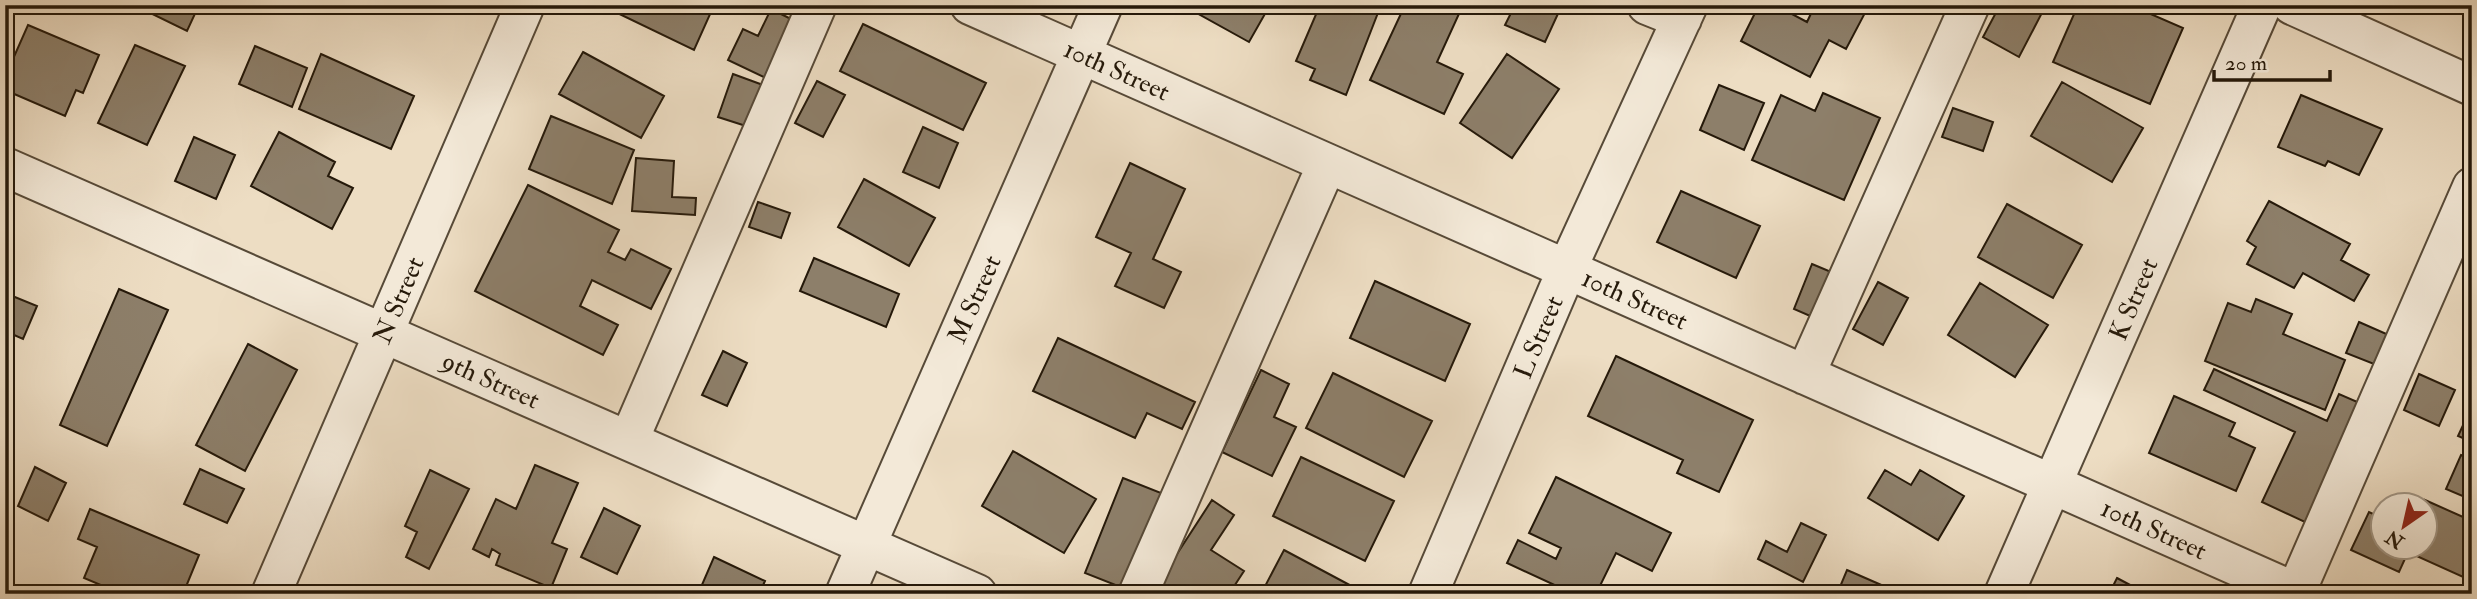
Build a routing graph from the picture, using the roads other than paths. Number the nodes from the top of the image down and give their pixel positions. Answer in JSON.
{"nodes":[{"id":1,"x":525,"y":5,"type":"edge"},
{"id":2,"x":817,"y":5,"type":"edge"},
{"id":3,"x":970,"y":5,"type":"edge"},
{"id":4,"x":1103,"y":5,"type":"edge"},
{"id":5,"x":1647,"y":5,"type":"edge"},
{"id":6,"x":1970,"y":5,"type":"edge"},
{"id":7,"x":2262,"y":5,"type":"edge"},
{"id":8,"x":2292,"y":5,"type":"edge"},
{"id":9,"x":1685,"y":12,"type":"edge"},
{"id":10,"x":1082,"y":54,"type":"junction"},
{"id":11,"x":2472,"y":86,"type":"edge"},
{"id":12,"x":1327,"y":164,"type":"junction"},
{"id":13,"x":5,"y":167,"type":"edge"},
{"id":14,"x":2472,"y":187,"type":"edge"},
{"id":15,"x":1567,"y":269,"type":"junction"},
{"id":16,"x":383,"y":333,"type":"junction"},
{"id":17,"x":1805,"y":375,"type":"junction"},
{"id":18,"x":629,"y":440,"type":"junction"},
{"id":19,"x":2052,"y":484,"type":"junction"},
{"id":20,"x":866,"y":545,"type":"junction"},
{"id":21,"x":2297,"y":593,"type":"edge"},
{"id":22,"x":271,"y":594,"type":"edge"},
{"id":23,"x":845,"y":594,"type":"edge"},
{"id":24,"x":977,"y":594,"type":"edge"},
{"id":25,"x":1138,"y":594,"type":"edge"},
{"id":26,"x":1428,"y":594,"type":"edge"},
{"id":27,"x":2004,"y":594,"type":"edge"}],
"edges":[{"from":1,"to":16,"type":"street","name":"N Street"},
{"from":2,"to":18,"type":"street"},
{"from":3,"to":10,"type":"street","name":"10th Street"},
{"from":4,"to":10,"type":"street","name":"M Street"},
{"from":5,"to":9,"type":"street"},
{"from":6,"to":17,"type":"street"},
{"from":7,"to":19,"type":"street","name":"K Street"},
{"from":8,"to":11,"type":"street"},
{"from":9,"to":15,"type":"street","name":"L Street"},
{"from":10,"to":12,"type":"street","name":"10th Street"},
{"from":10,"to":20,"type":"street","name":"M Street"},
{"from":12,"to":15,"type":"street","name":"10th Street"},
{"from":12,"to":25,"type":"street"},
{"from":13,"to":16,"type":"street","name":"9th Street"},
{"from":14,"to":21,"type":"street"},
{"from":15,"to":17,"type":"street","name":"10th Street"},
{"from":15,"to":26,"type":"street","name":"L Street"},
{"from":16,"to":18,"type":"street","name":"9th Street"},
{"from":16,"to":22,"type":"street","name":"N Street"},
{"from":17,"to":19,"type":"street","name":"10th Street"},
{"from":18,"to":20,"type":"street","name":"9th Street"},
{"from":19,"to":21,"type":"street","name":"10th Street"},
{"from":19,"to":27,"type":"street","name":"K Street"},
{"from":20,"to":23,"type":"street","name":"M Street"},
{"from":20,"to":24,"type":"street","name":"9th Street"}]}
